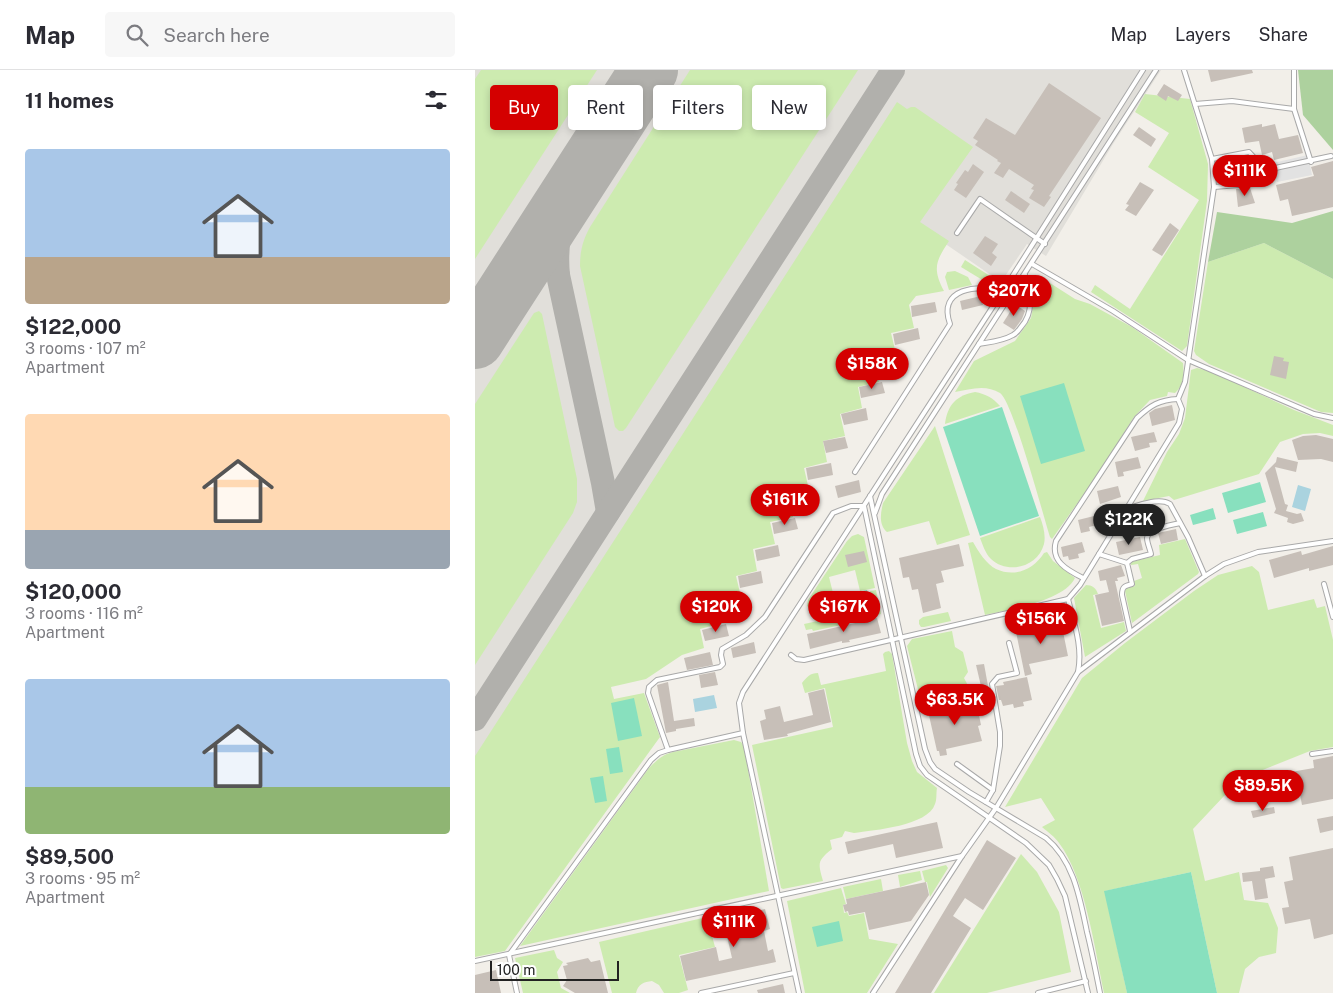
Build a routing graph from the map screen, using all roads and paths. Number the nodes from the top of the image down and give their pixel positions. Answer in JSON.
{"nodes":[{"id":1,"x":1143,"y":70,"type":"edge"},
{"id":2,"x":1156,"y":70,"type":"edge"},
{"id":3,"x":1184,"y":70,"type":"edge"},
{"id":4,"x":1294,"y":70,"type":"edge"},
{"id":5,"x":1195,"y":104,"type":"junction"},
{"id":6,"x":1294,"y":109,"type":"junction"},
{"id":7,"x":1331,"y":156,"type":"dead end"},
{"id":8,"x":1212,"y":159,"type":"junction"},
{"id":9,"x":1311,"y":162,"type":"junction"},
{"id":10,"x":1266,"y":170,"type":"junction"},
{"id":11,"x":1214,"y":187,"type":"junction"},
{"id":12,"x":957,"y":233,"type":"dead end"},
{"id":13,"x":1036,"y":238,"type":"junction"},
{"id":14,"x":1045,"y":244,"type":"junction"},
{"id":15,"x":1032,"y":264,"type":"junction"},
{"id":16,"x":1025,"y":276,"type":"junction"},
{"id":17,"x":1003,"y":291,"type":"junction"},
{"id":18,"x":979,"y":344,"type":"junction"},
{"id":19,"x":1188,"y":360,"type":"junction"},
{"id":20,"x":1178,"y":399,"type":"junction"},
{"id":21,"x":1333,"y":418,"type":"edge"},
{"id":22,"x":855,"y":472,"type":"dead end"},
{"id":23,"x":870,"y":496,"type":"junction"},
{"id":24,"x":864,"y":506,"type":"junction"},
{"id":25,"x":1128,"y":508,"type":"junction"},
{"id":26,"x":875,"y":516,"type":"junction"},
{"id":27,"x":1180,"y":523,"type":"junction"},
{"id":28,"x":876,"y":524,"type":"junction"},
{"id":29,"x":868,"y":526,"type":"junction"},
{"id":30,"x":1333,"y":542,"type":"edge"},
{"id":31,"x":1099,"y":554,"type":"junction"},
{"id":32,"x":1127,"y":563,"type":"junction"},
{"id":33,"x":1205,"y":576,"type":"junction"},
{"id":34,"x":1083,"y":578,"type":"junction"},
{"id":35,"x":1324,"y":584,"type":"dead end"},
{"id":36,"x":1068,"y":599,"type":"junction"},
{"id":37,"x":1333,"y":617,"type":"edge"},
{"id":38,"x":1130,"y":631,"type":"junction"},
{"id":39,"x":901,"y":638,"type":"junction"},
{"id":40,"x":892,"y":641,"type":"junction"},
{"id":41,"x":1009,"y":643,"type":"dead end"},
{"id":42,"x":791,"y":655,"type":"dead end"},
{"id":43,"x":1078,"y":672,"type":"junction"},
{"id":44,"x":743,"y":733,"type":"junction"},
{"id":45,"x":668,"y":750,"type":"junction"},
{"id":46,"x":1333,"y":750,"type":"edge"},
{"id":47,"x":1312,"y":754,"type":"dead end"},
{"id":48,"x":957,"y":764,"type":"dead end"},
{"id":49,"x":993,"y":790,"type":"junction"},
{"id":50,"x":986,"y":802,"type":"junction"},
{"id":51,"x":995,"y":808,"type":"junction"},
{"id":52,"x":989,"y":816,"type":"junction"},
{"id":53,"x":962,"y":856,"type":"junction"},
{"id":54,"x":778,"y":896,"type":"junction"},
{"id":55,"x":509,"y":954,"type":"junction"},
{"id":56,"x":475,"y":962,"type":"edge"},
{"id":57,"x":794,"y":973,"type":"junction"},
{"id":58,"x":1085,"y":982,"type":"junction"},
{"id":59,"x":1050,"y":992,"type":"edge"},
{"id":60,"x":517,"y":993,"type":"edge"},
{"id":61,"x":701,"y":993,"type":"edge"},
{"id":62,"x":799,"y":993,"type":"edge"},
{"id":63,"x":873,"y":993,"type":"edge"},
{"id":64,"x":1038,"y":993,"type":"edge"},
{"id":65,"x":1088,"y":993,"type":"edge"},
{"id":66,"x":1101,"y":993,"type":"edge"}],
"edges":[{"from":1,"to":13,"type":"lane"},
{"from":2,"to":14,"type":"lane"},
{"from":3,"to":5,"type":"lane"},
{"from":4,"to":6,"type":"lane"},
{"from":5,"to":6,"type":"lane"},
{"from":5,"to":8,"type":"lane"},
{"from":6,"to":9,"type":"lane"},
{"from":7,"to":9,"type":"lane"},
{"from":8,"to":10,"type":"lane"},
{"from":8,"to":11,"type":"lane"},
{"from":9,"to":10,"type":"lane"},
{"from":10,"to":11,"type":"lane"},
{"from":11,"to":19,"type":"lane"},
{"from":12,"to":13,"type":"lane"},
{"from":13,"to":14,"type":"lane"},
{"from":13,"to":17,"type":"lane"},
{"from":14,"to":15,"type":"lane"},
{"from":15,"to":16,"type":"lane"},
{"from":15,"to":19,"type":"lane"},
{"from":16,"to":18,"type":"lane"},
{"from":16,"to":18,"type":"lane"},
{"from":17,"to":22,"type":"lane"},
{"from":17,"to":23,"type":"lane"},
{"from":18,"to":26,"type":"lane"},
{"from":19,"to":20,"type":"lane"},
{"from":19,"to":21,"type":"lane"},
{"from":20,"to":25,"type":"lane"},
{"from":20,"to":34,"type":"lane"},
{"from":23,"to":24,"type":"lane"},
{"from":23,"to":26,"type":"lane"},
{"from":24,"to":29,"type":"lane"},
{"from":24,"to":44,"type":"lane"},
{"from":24,"to":45,"type":"lane"},
{"from":25,"to":27,"type":"lane"},
{"from":25,"to":31,"type":"lane"},
{"from":26,"to":28,"type":"lane"},
{"from":27,"to":32,"type":"lane"},
{"from":27,"to":33,"type":"lane"},
{"from":28,"to":29,"type":"lane"},
{"from":28,"to":39,"type":"lane"},
{"from":29,"to":40,"type":"lane"},
{"from":30,"to":33,"type":"lane"},
{"from":31,"to":32,"type":"lane"},
{"from":31,"to":34,"type":"lane"},
{"from":32,"to":38,"type":"lane"},
{"from":33,"to":38,"type":"lane"},
{"from":34,"to":36,"type":"lane"},
{"from":35,"to":37,"type":"lane"},
{"from":36,"to":39,"type":"lane"},
{"from":36,"to":43,"type":"lane"},
{"from":38,"to":43,"type":"lane"},
{"from":39,"to":40,"type":"lane"},
{"from":39,"to":50,"type":"lane"},
{"from":40,"to":42,"type":"lane"},
{"from":40,"to":52,"type":"lane"},
{"from":41,"to":49,"type":"lane"},
{"from":43,"to":51,"type":"lane"},
{"from":44,"to":45,"type":"lane"},
{"from":44,"to":54,"type":"lane"},
{"from":45,"to":55,"type":"lane"},
{"from":46,"to":47,"type":"lane"},
{"from":48,"to":49,"type":"lane"},
{"from":49,"to":50,"type":"lane"},
{"from":50,"to":51,"type":"lane"},
{"from":51,"to":52,"type":"lane"},
{"from":51,"to":66,"type":"lane"},
{"from":52,"to":53,"type":"lane"},
{"from":52,"to":58,"type":"lane"},
{"from":53,"to":54,"type":"lane"},
{"from":53,"to":63,"type":"lane"},
{"from":54,"to":55,"type":"lane"},
{"from":54,"to":57,"type":"lane"},
{"from":55,"to":56,"type":"lane"},
{"from":55,"to":60,"type":"lane"},
{"from":57,"to":61,"type":"lane"},
{"from":57,"to":62,"type":"lane"},
{"from":58,"to":59,"type":"lane"},
{"from":58,"to":65,"type":"lane"},
{"from":59,"to":64,"type":"lane"}]}
